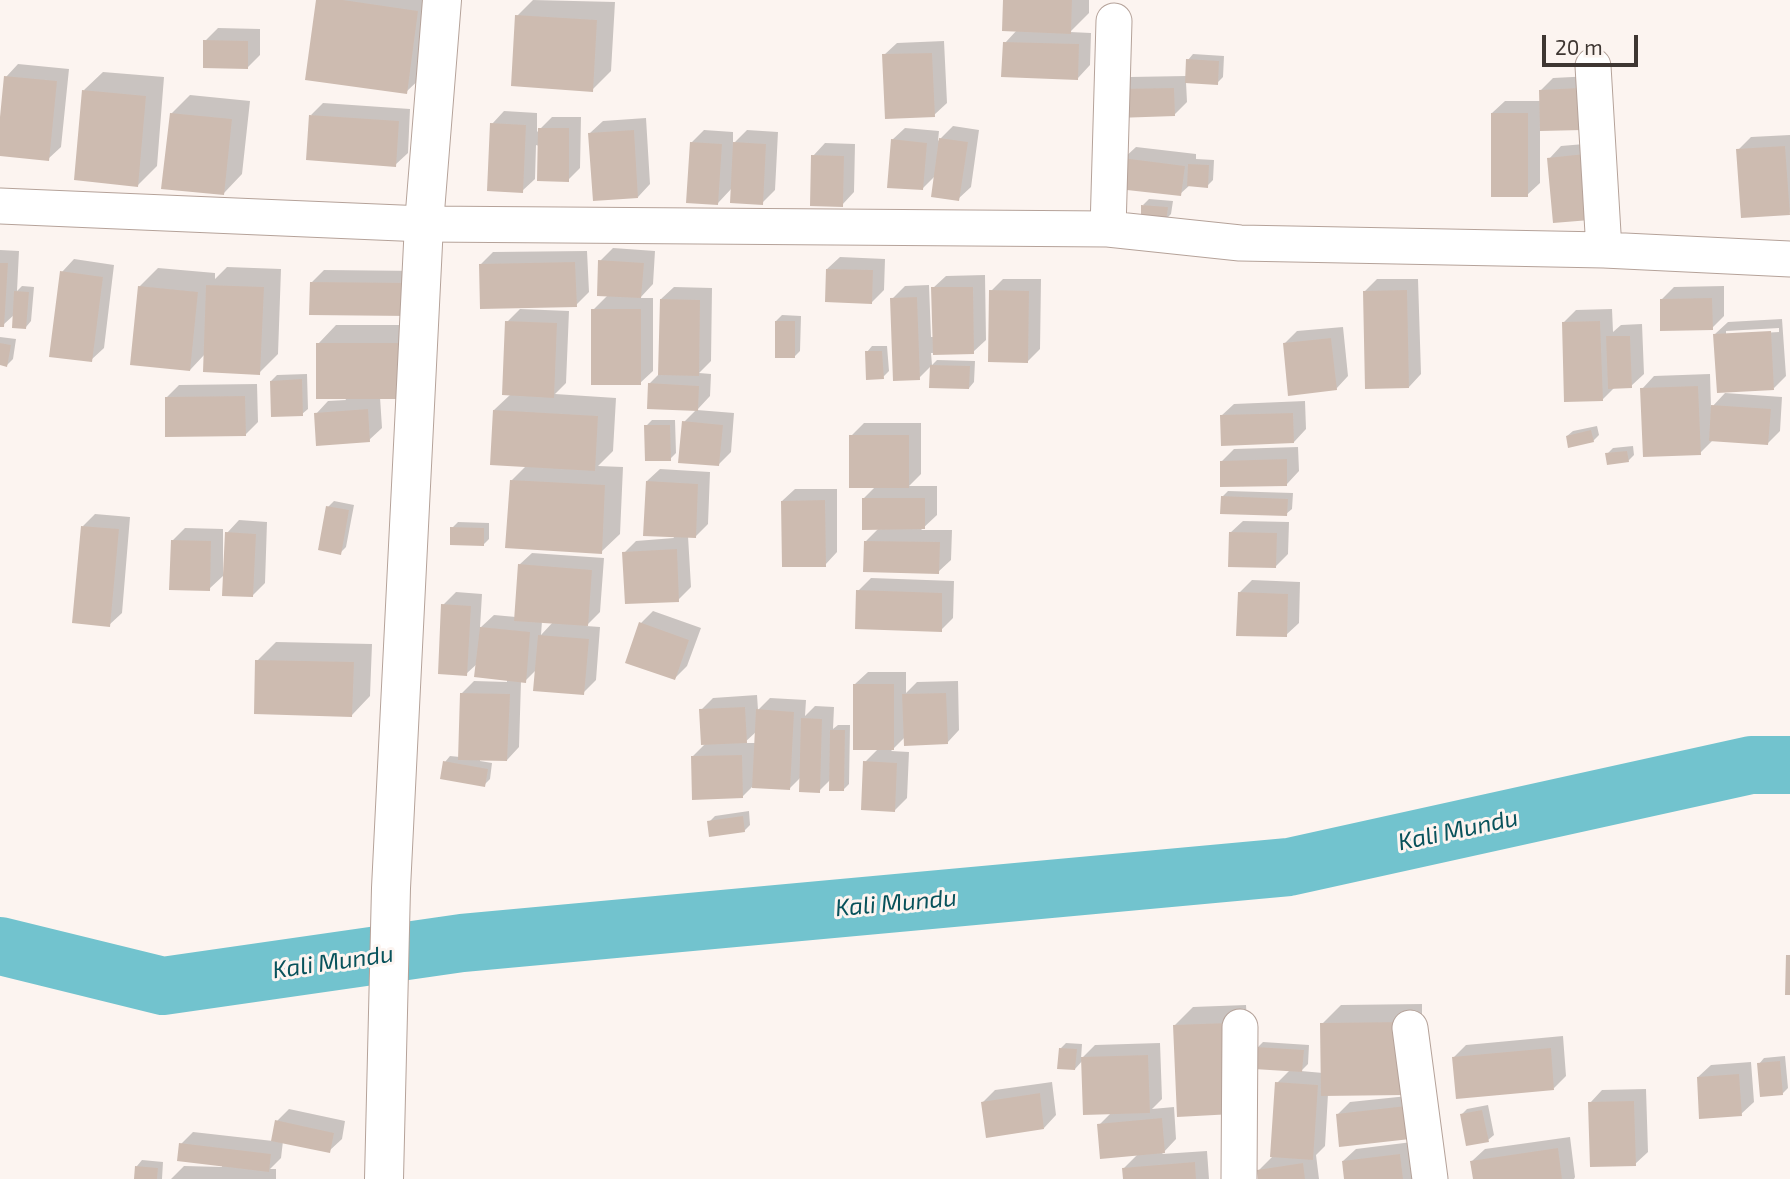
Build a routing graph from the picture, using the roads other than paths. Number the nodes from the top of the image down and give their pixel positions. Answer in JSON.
{"nodes":[{"id":1,"x":442,"y":0,"type":"edge"},
{"id":2,"x":1114,"y":22,"type":"dead end"},
{"id":3,"x":1593,"y":66,"type":"dead end"},
{"id":4,"x":0,"y":206,"type":"edge"},
{"id":5,"x":424,"y":224,"type":"junction"},
{"id":6,"x":1108,"y":229,"type":"junction"},
{"id":7,"x":1604,"y":250,"type":"junction"},
{"id":8,"x":1790,"y":259,"type":"edge"},
{"id":9,"x":1240,"y":1027,"type":"dead end"},
{"id":10,"x":1410,"y":1028,"type":"dead end"},
{"id":11,"x":384,"y":1179,"type":"edge"},
{"id":12,"x":1239,"y":1179,"type":"edge"},
{"id":13,"x":1430,"y":1179,"type":"edge"}],
"edges":[{"from":1,"to":5,"type":"street"},
{"from":2,"to":6,"type":"street"},
{"from":3,"to":7,"type":"street"},
{"from":4,"to":5,"type":"street"},
{"from":5,"to":6,"type":"street"},
{"from":5,"to":11,"type":"street"},
{"from":6,"to":7,"type":"street"},
{"from":7,"to":8,"type":"street"},
{"from":9,"to":12,"type":"street"},
{"from":10,"to":13,"type":"street"}]}
